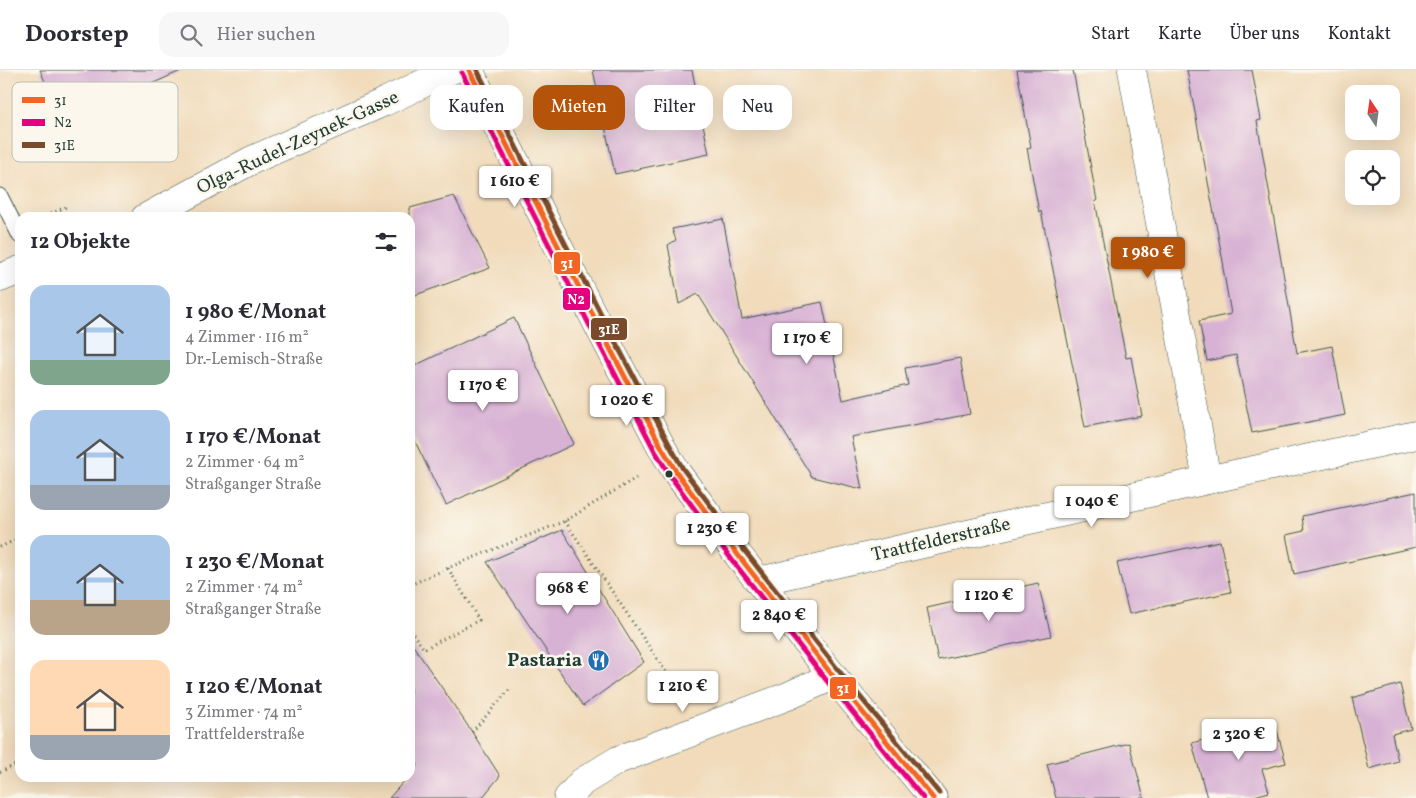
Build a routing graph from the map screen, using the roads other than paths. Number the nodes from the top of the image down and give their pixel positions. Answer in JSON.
{"nodes":[{"id":1,"x":451,"y":70,"type":"edge"},
{"id":2,"x":470,"y":70,"type":"edge"},
{"id":3,"x":1132,"y":70,"type":"edge"},
{"id":4,"x":0,"y":196,"type":"edge"},
{"id":5,"x":156,"y":212,"type":"edge"},
{"id":6,"x":15,"y":226,"type":"edge"},
{"id":7,"x":15,"y":272,"type":"edge"},
{"id":8,"x":0,"y":278,"type":"edge"},
{"id":9,"x":1416,"y":436,"type":"edge"},
{"id":10,"x":1207,"y":480,"type":"junction"},
{"id":11,"x":759,"y":581,"type":"junction"},
{"id":12,"x":832,"y":676,"type":"junction"},
{"id":13,"x":568,"y":798,"type":"edge"},
{"id":14,"x":933,"y":798,"type":"edge"}],
"edges":[{"from":1,"to":5,"type":"street","name":"Olga-Rudel-Zeynek-Gasse"},
{"from":2,"to":11,"type":"street"},
{"from":3,"to":10,"type":"street"},
{"from":4,"to":6,"type":"lane"},
{"from":7,"to":8,"type":"street"},
{"from":9,"to":10,"type":"street","name":"Trattfelderstraße"},
{"from":10,"to":11,"type":"street","name":"Trattfelderstraße"},
{"from":11,"to":12,"type":"street"},
{"from":12,"to":13,"type":"street"},
{"from":12,"to":14,"type":"street"}]}
